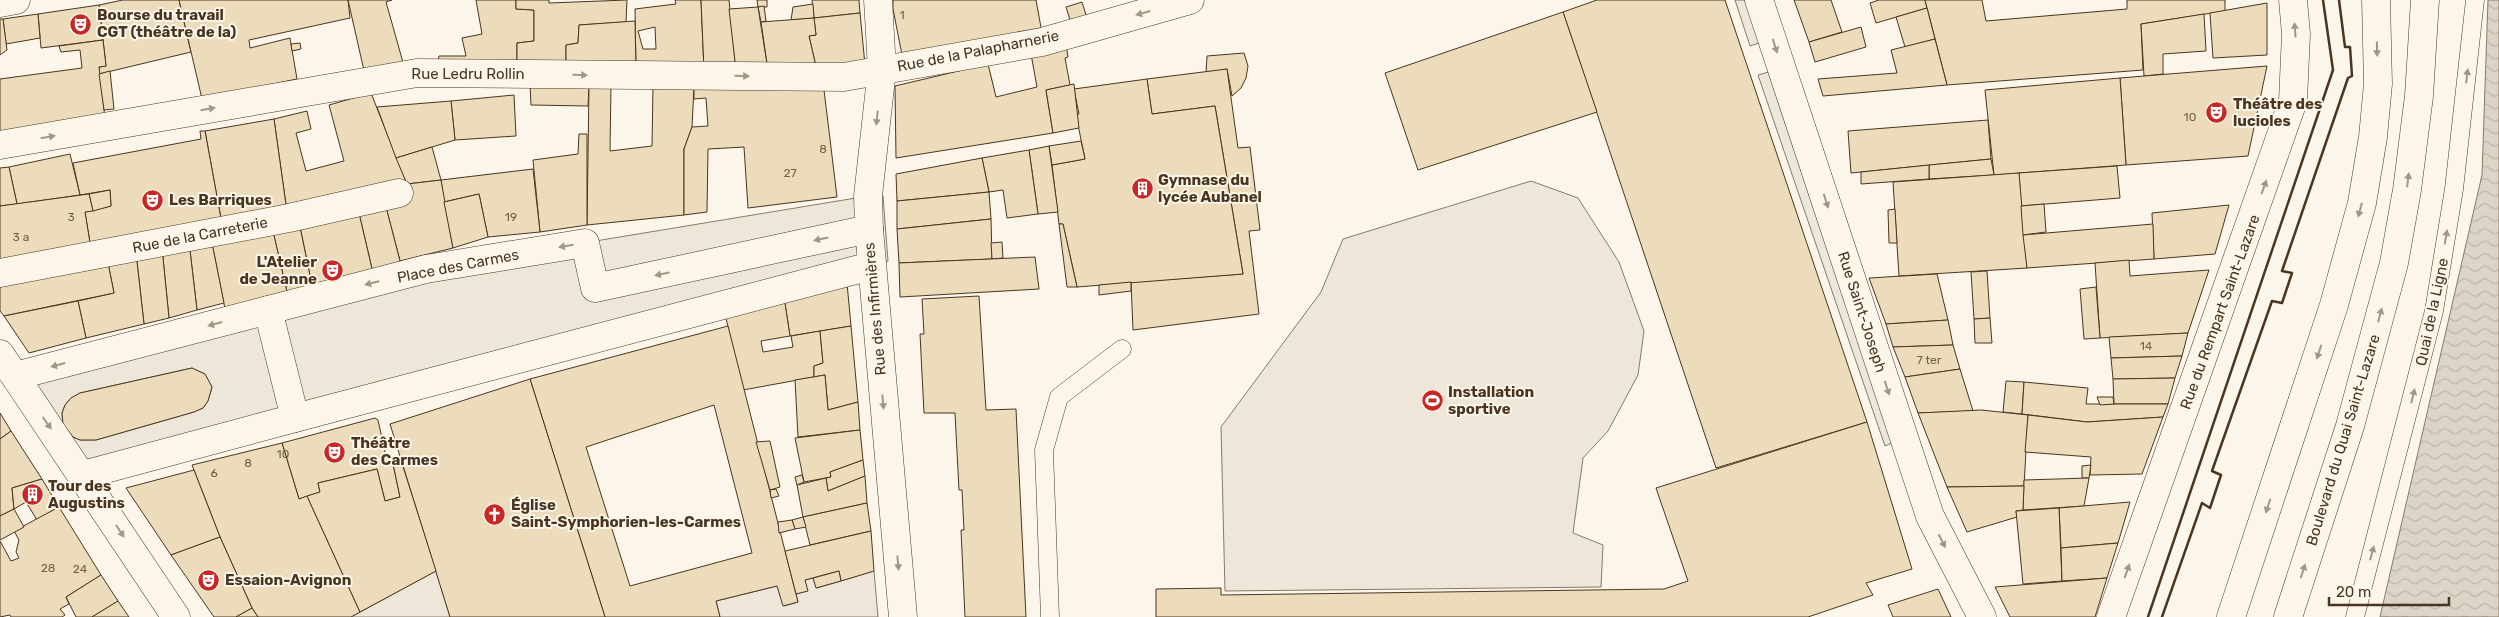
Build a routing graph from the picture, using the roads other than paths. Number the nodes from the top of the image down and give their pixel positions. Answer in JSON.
{"nodes":[{"id":1,"x":16,"y":0,"type":"edge"},
{"id":2,"x":878,"y":0,"type":"edge"},
{"id":3,"x":1190,"y":0,"type":"edge"},
{"id":4,"x":1759,"y":0,"type":"edge"},
{"id":5,"x":2293,"y":0,"type":"edge"},
{"id":6,"x":2376,"y":0,"type":"edge"},
{"id":7,"x":2425,"y":0,"type":"edge"},
{"id":8,"x":2475,"y":0,"type":"edge"},
{"id":9,"x":0,"y":2,"type":"edge"},
{"id":10,"x":882,"y":69,"type":"junction"},
{"id":11,"x":0,"y":146,"type":"edge"},
{"id":12,"x":399,"y":193,"type":"dead end"},
{"id":13,"x":869,"y":229,"type":"junction"},
{"id":14,"x":871,"y":266,"type":"junction"},
{"id":15,"x":0,"y":273,"type":"edge"},
{"id":16,"x":268,"y":310,"type":"junction"},
{"id":17,"x":1122,"y":349,"type":"dead end"},
{"id":18,"x":0,"y":354,"type":"edge"},
{"id":19,"x":15,"y":376,"type":"junction"},
{"id":20,"x":295,"y":418,"type":"junction"},
{"id":21,"x":83,"y":475,"type":"junction"},
{"id":22,"x":176,"y":617,"type":"edge"},
{"id":23,"x":903,"y":617,"type":"edge"},
{"id":24,"x":1050,"y":617,"type":"edge"},
{"id":25,"x":1982,"y":617,"type":"edge"},
{"id":26,"x":2111,"y":617,"type":"edge"},
{"id":27,"x":2231,"y":617,"type":"edge"},
{"id":28,"x":2288,"y":617,"type":"edge"},
{"id":29,"x":2355,"y":617,"type":"edge"}],
"edges":[{"from":1,"to":9,"type":"street"},
{"from":2,"to":10,"type":"street","name":"Rue des Infirmières"},
{"from":3,"to":10,"type":"street","name":"Rue de la Palapharnerie","one_way":true},
{"from":4,"to":25,"type":"street","name":"Rue Saint-Joseph","one_way":true},
{"from":26,"to":5,"type":"street","name":"Rue du Rempart Saint-Lazare","one_way":true},
{"from":6,"to":27,"type":"street","one_way":true},
{"from":28,"to":7,"type":"street","name":"Boulevard du Quai Saint-Lazare","one_way":true},
{"from":29,"to":8,"type":"lane","name":"Quai de la Ligne","one_way":true},
{"from":11,"to":10,"type":"street","name":"Rue Ledru Rollin","one_way":true},
{"from":10,"to":13,"type":"street","name":"Rue des Infirmières","one_way":true},
{"from":12,"to":15,"type":"street","name":"Rue de la Carreterie"},
{"from":13,"to":14,"type":"street","name":"Rue des Infirmières"},
{"from":13,"to":16,"type":"street","name":"Place des Carmes","one_way":true},
{"from":14,"to":20,"type":"street"},
{"from":14,"to":23,"type":"street","name":"Rue des Infirmières","one_way":true},
{"from":16,"to":19,"type":"street","name":"Place des Carmes","one_way":true},
{"from":16,"to":20,"type":"street"},
{"from":17,"to":24,"type":"lane"},
{"from":18,"to":19,"type":"street"},
{"from":19,"to":21,"type":"street","one_way":true},
{"from":20,"to":21,"type":"street"},
{"from":21,"to":22,"type":"street","one_way":true}]}
